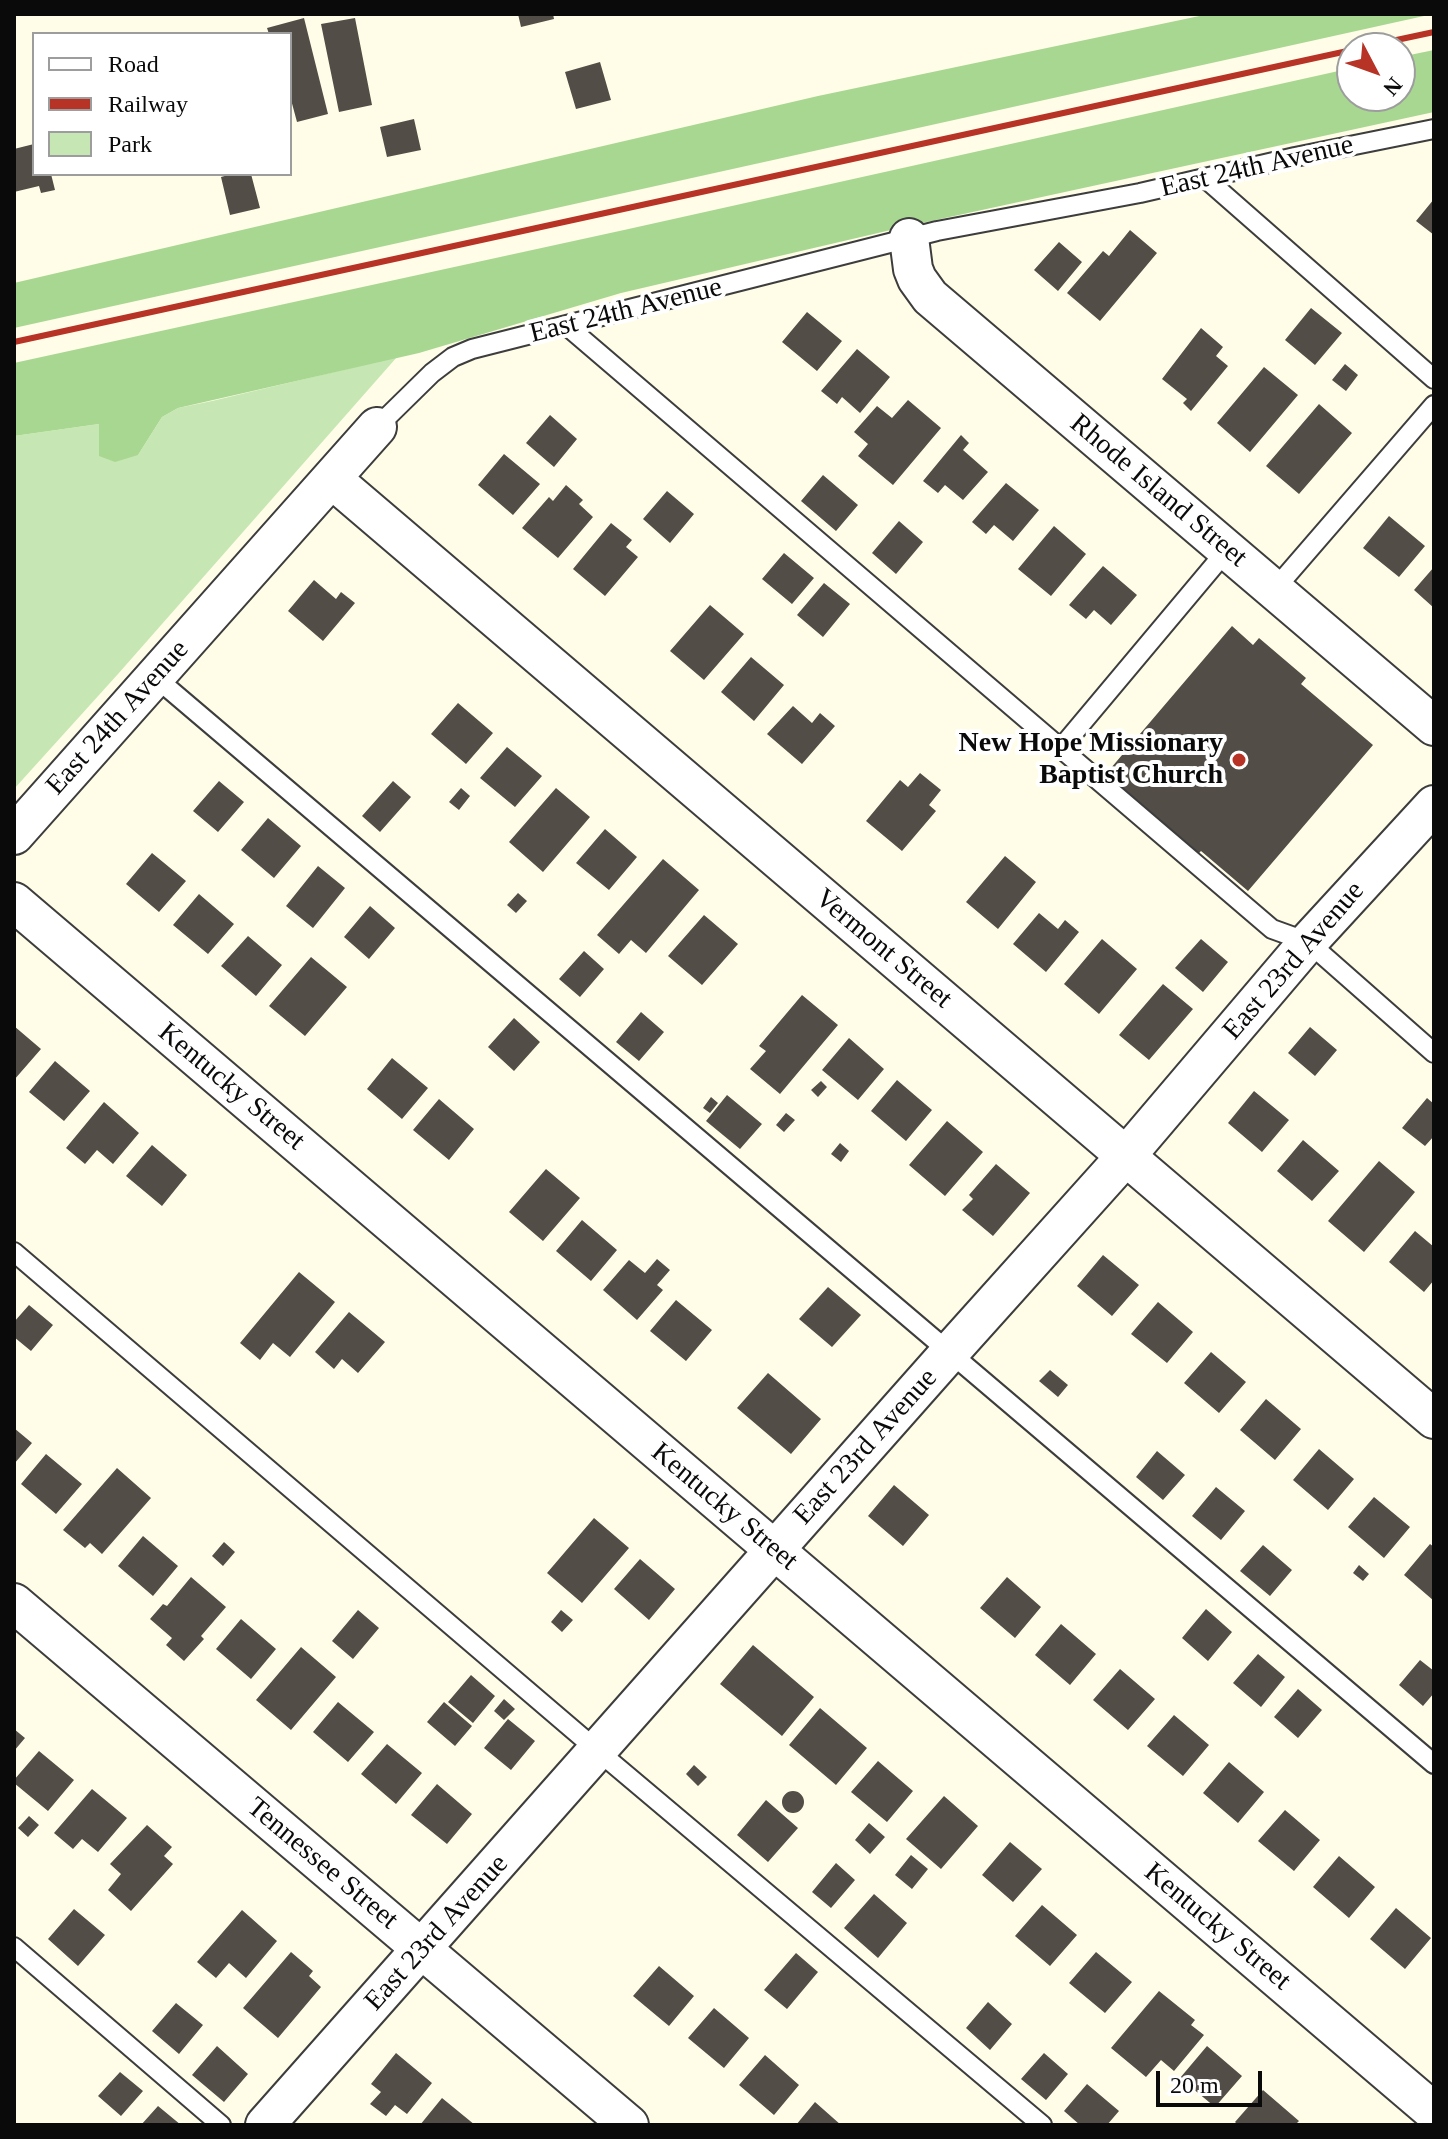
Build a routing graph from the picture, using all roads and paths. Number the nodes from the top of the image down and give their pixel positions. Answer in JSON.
{"nodes":[{"id":1,"x":1434,"y":129,"type":"edge"},
{"id":2,"x":1205,"y":178,"type":"junction"},
{"id":3,"x":909,"y":238,"type":"junction"},
{"id":4,"x":567,"y":326,"type":"junction"},
{"id":5,"x":1434,"y":379,"type":"edge"},
{"id":6,"x":1434,"y":405,"type":"edge"},
{"id":7,"x":377,"y":427,"type":"joint"},
{"id":8,"x":332,"y":479,"type":"junction"},
{"id":9,"x":1227,"y":550,"type":"junction"},
{"id":10,"x":1274,"y":590,"type":"junction"},
{"id":11,"x":155,"y":677,"type":"junction"},
{"id":12,"x":1434,"y":726,"type":"edge"},
{"id":13,"x":1061,"y":748,"type":"junction"},
{"id":14,"x":1434,"y":805,"type":"edge"},
{"id":15,"x":14,"y":835,"type":"edge"},
{"id":16,"x":14,"y":902,"type":"edge"},
{"id":17,"x":1308,"y":942,"type":"junction"},
{"id":18,"x":1434,"y":1053,"type":"edge"},
{"id":19,"x":1126,"y":1156,"type":"junction"},
{"id":20,"x":14,"y":1252,"type":"edge"},
{"id":21,"x":950,"y":1352,"type":"junction"},
{"id":22,"x":1434,"y":1419,"type":"edge"},
{"id":23,"x":774,"y":1551,"type":"junction"},
{"id":24,"x":14,"y":1603,"type":"edge"},
{"id":25,"x":598,"y":1751,"type":"junction"},
{"id":26,"x":1434,"y":1764,"type":"edge"},
{"id":27,"x":14,"y":1947,"type":"edge"},
{"id":28,"x":422,"y":1949,"type":"junction"},
{"id":29,"x":1434,"y":2112,"type":"edge"},
{"id":30,"x":221,"y":2125,"type":"edge"},
{"id":31,"x":265,"y":2125,"type":"edge"},
{"id":32,"x":629,"y":2125,"type":"edge"},
{"id":33,"x":1042,"y":2125,"type":"edge"}],
"edges":[{"from":1,"to":2,"type":"lane","name":"East 24th Avenue"},
{"from":2,"to":3,"type":"lane","name":"East 24th Avenue"},
{"from":2,"to":5,"type":"lane"},
{"from":3,"to":4,"type":"lane","name":"East 24th Avenue"},
{"from":3,"to":9,"type":"street","name":"Rhode Island Street"},
{"from":4,"to":7,"type":"lane","name":"East 24th Avenue"},
{"from":4,"to":13,"type":"lane"},
{"from":6,"to":10,"type":"lane"},
{"from":7,"to":8,"type":"street","name":"East 24th Avenue"},
{"from":8,"to":11,"type":"street","name":"East 24th Avenue"},
{"from":8,"to":19,"type":"street","name":"Vermont Street"},
{"from":9,"to":10,"type":"street","name":"Rhode Island Street"},
{"from":9,"to":13,"type":"lane"},
{"from":10,"to":12,"type":"street","name":"Rhode Island Street"},
{"from":11,"to":15,"type":"street","name":"East 24th Avenue"},
{"from":11,"to":21,"type":"lane"},
{"from":13,"to":17,"type":"lane"},
{"from":14,"to":17,"type":"street","name":"East 23rd Avenue"},
{"from":16,"to":23,"type":"street","name":"Kentucky Street"},
{"from":17,"to":18,"type":"lane"},
{"from":17,"to":19,"type":"street","name":"East 23rd Avenue"},
{"from":19,"to":21,"type":"street","name":"East 23rd Avenue"},
{"from":19,"to":22,"type":"street","name":"Vermont Street"},
{"from":20,"to":25,"type":"lane"},
{"from":21,"to":23,"type":"street","name":"East 23rd Avenue"},
{"from":21,"to":26,"type":"lane"},
{"from":23,"to":25,"type":"street","name":"East 23rd Avenue"},
{"from":23,"to":29,"type":"street","name":"Kentucky Street"},
{"from":24,"to":28,"type":"street","name":"Tennessee Street"},
{"from":25,"to":28,"type":"street","name":"East 23rd Avenue"},
{"from":25,"to":33,"type":"lane"},
{"from":27,"to":30,"type":"lane"},
{"from":28,"to":31,"type":"street","name":"East 23rd Avenue"},
{"from":28,"to":32,"type":"street","name":"Tennessee Street"}]}
